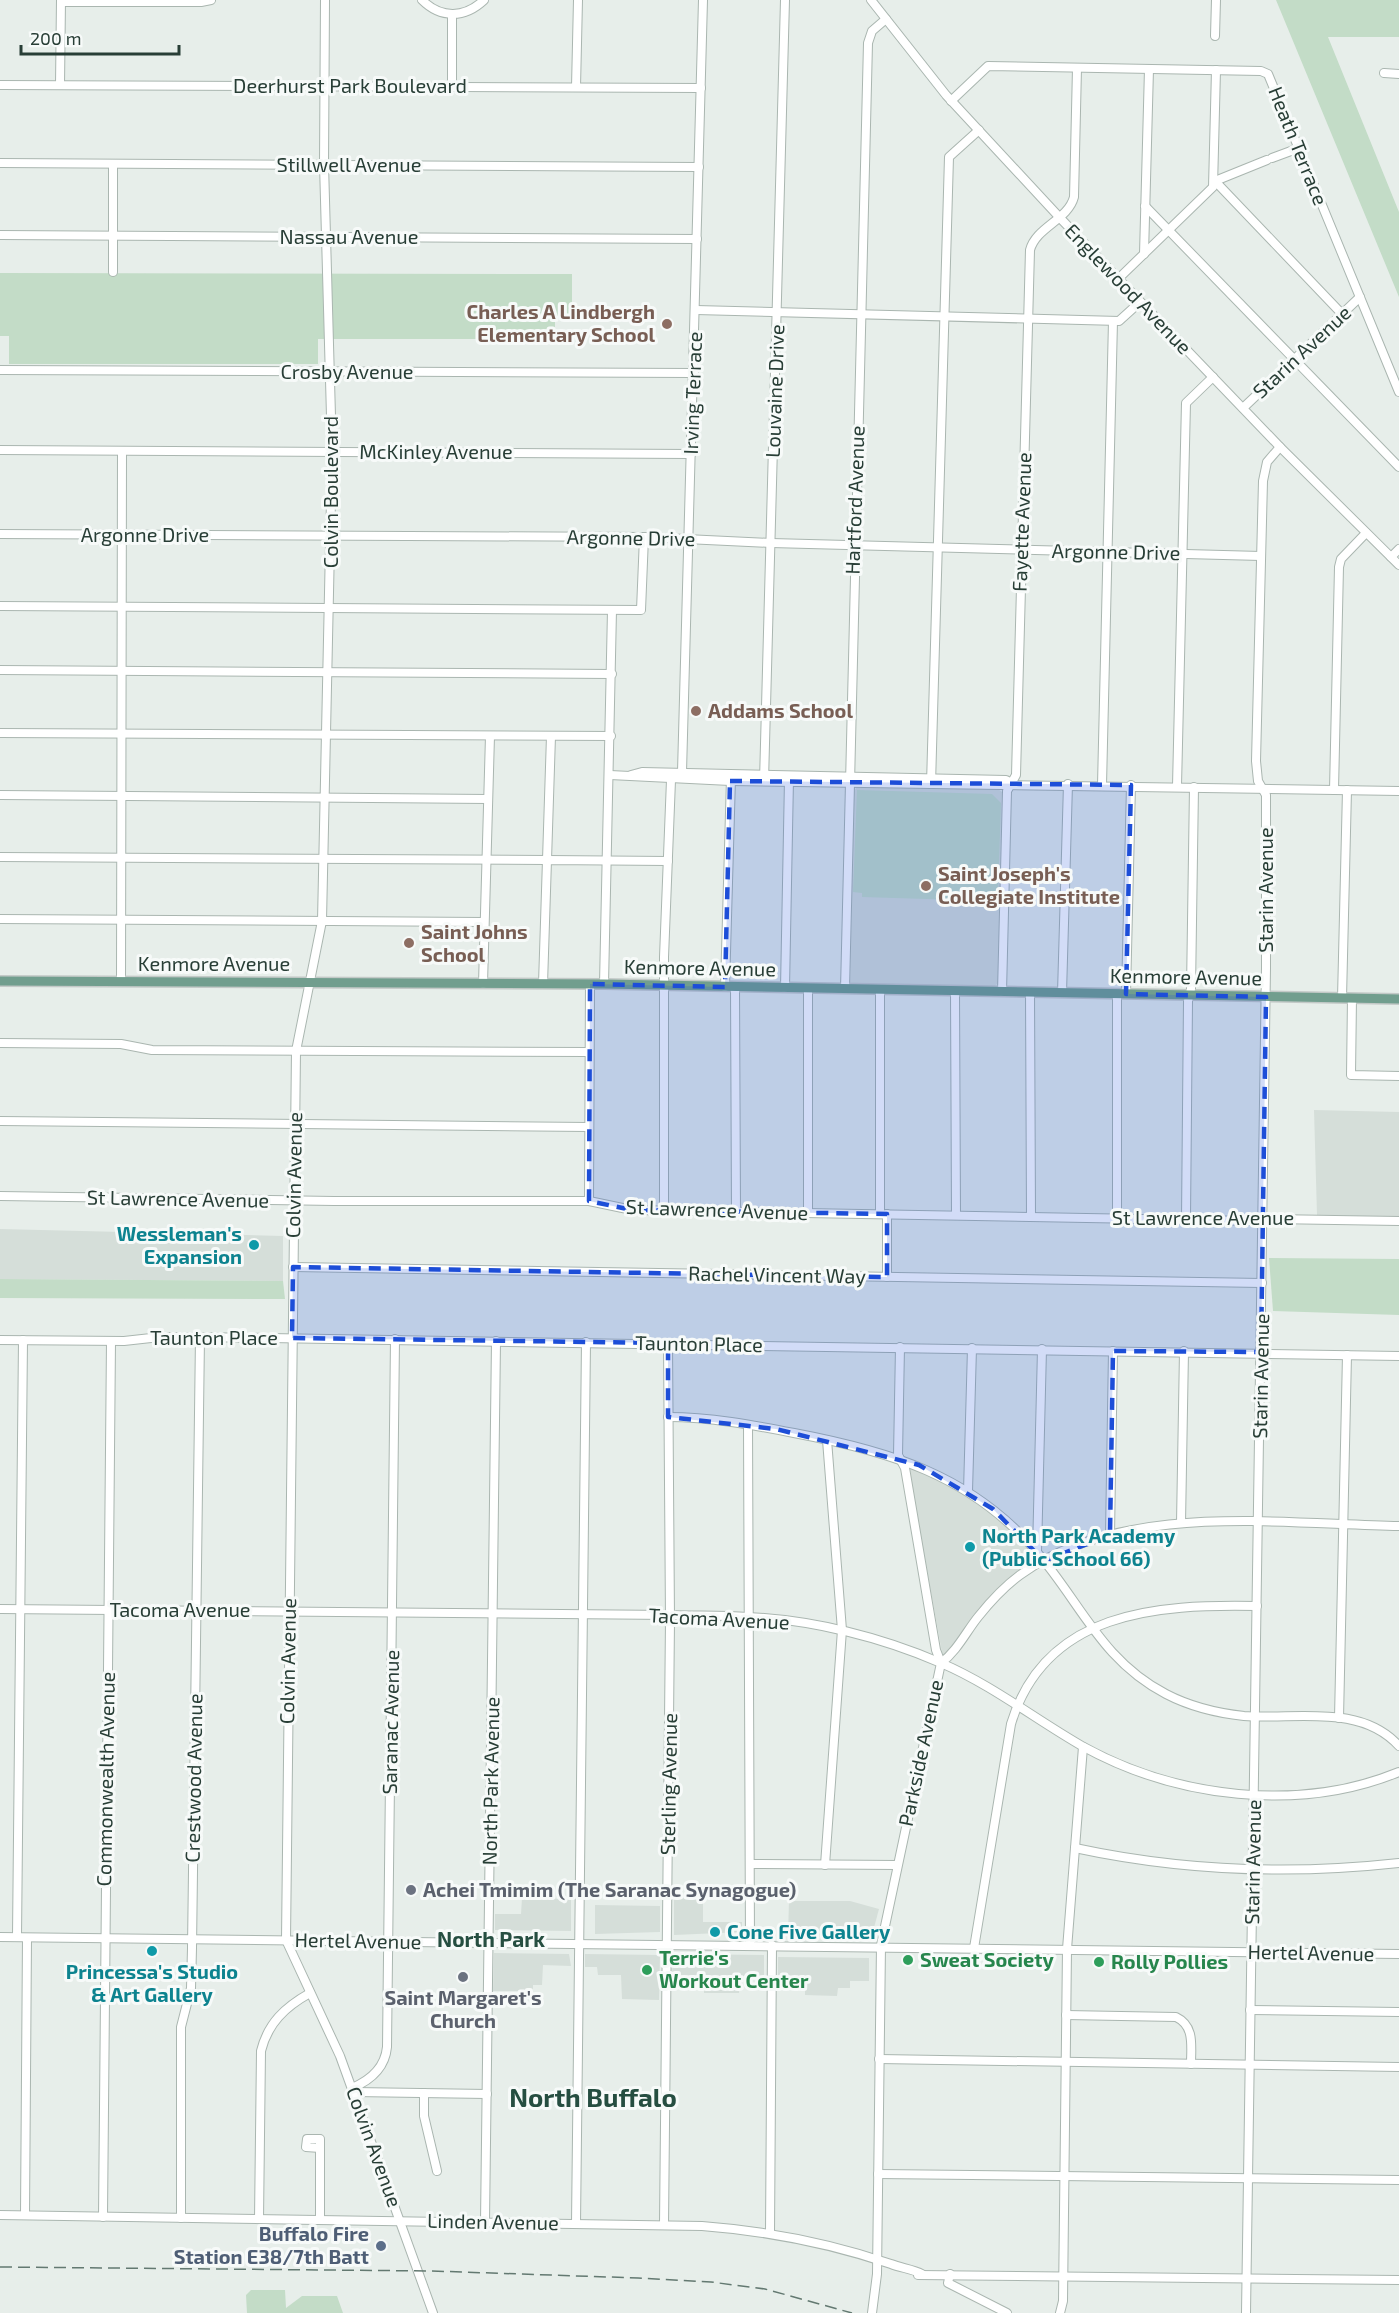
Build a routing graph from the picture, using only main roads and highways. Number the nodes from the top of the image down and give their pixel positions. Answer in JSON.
{"nodes":[{"id":1,"x":0,"y":981,"type":"edge"},
{"id":2,"x":1399,"y":999,"type":"edge"}],
"edges":[{"from":1,"to":2,"type":"main road","name":"Kenmore Avenue"}]}
